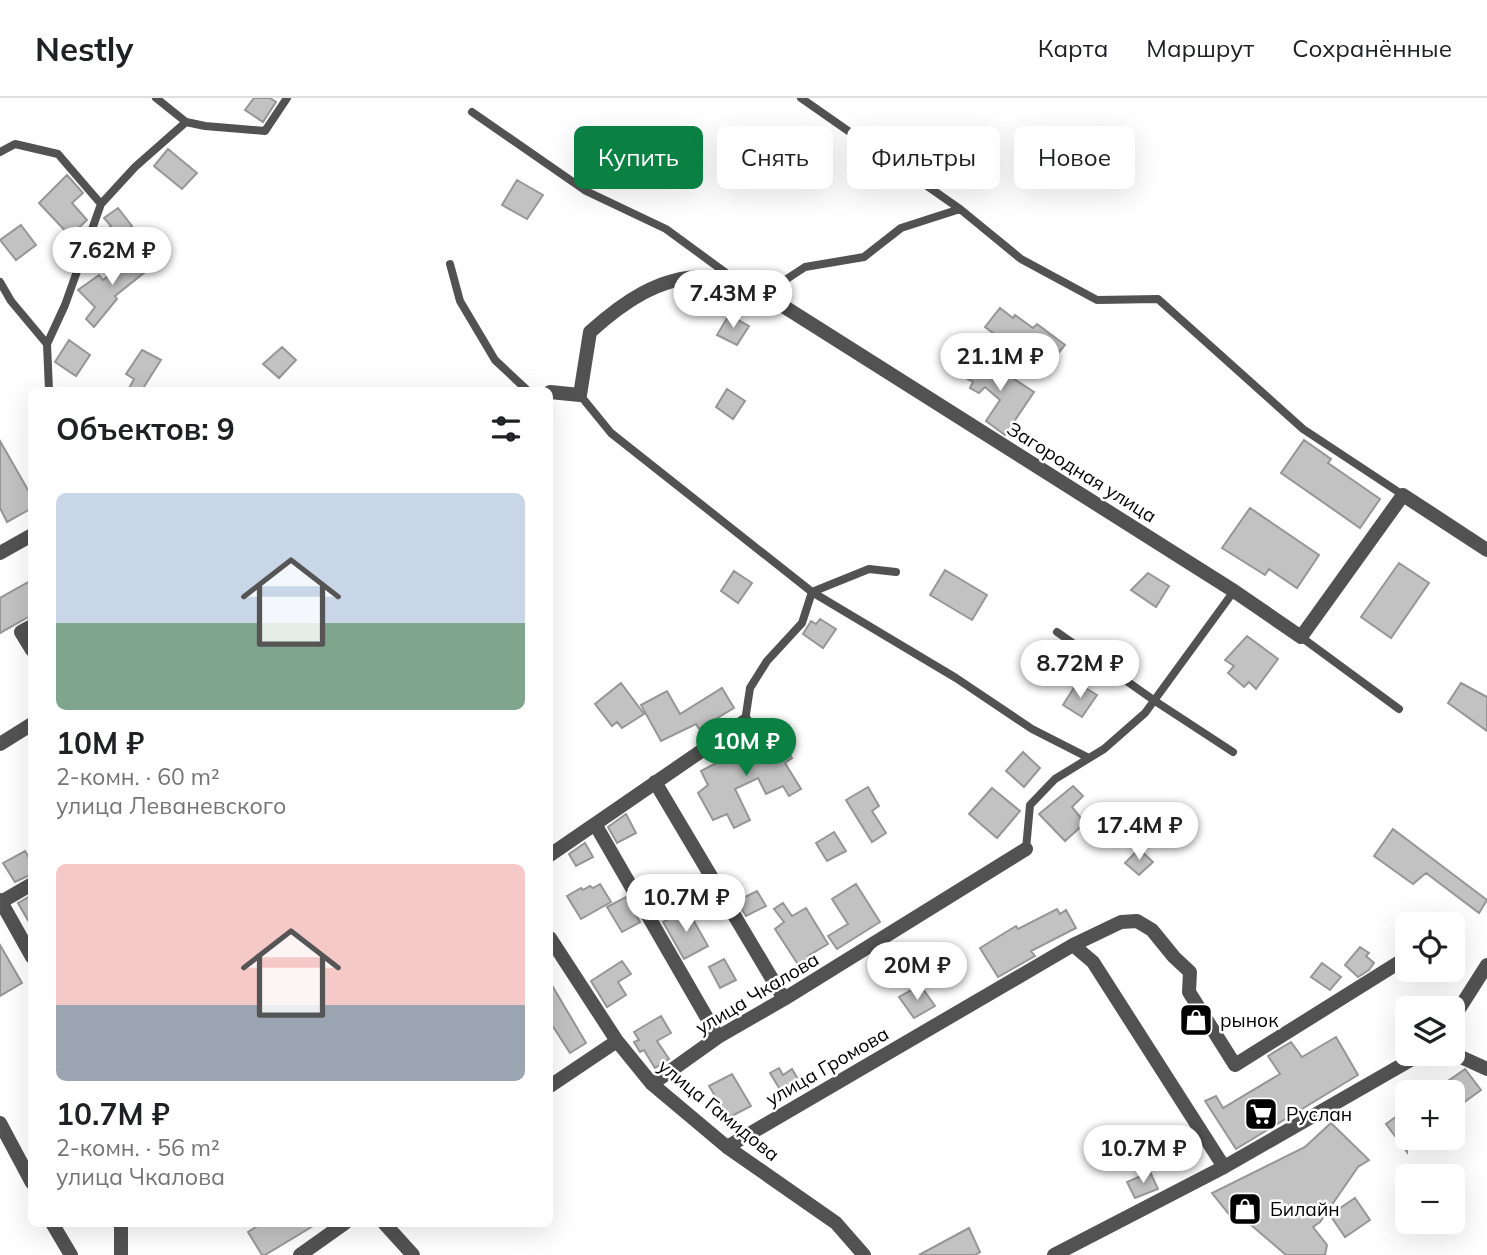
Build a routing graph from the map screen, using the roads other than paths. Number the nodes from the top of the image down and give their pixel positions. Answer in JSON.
{"nodes":[{"id":1,"x":156,"y":98,"type":"edge"},
{"id":2,"x":286,"y":98,"type":"edge"},
{"id":3,"x":801,"y":98,"type":"edge"},
{"id":4,"x":472,"y":112,"type":"dead end"},
{"id":5,"x":186,"y":122,"type":"junction"},
{"id":6,"x":0,"y":152,"type":"edge"},
{"id":7,"x":101,"y":204,"type":"junction"},
{"id":8,"x":960,"y":209,"type":"junction"},
{"id":9,"x":450,"y":264,"type":"dead end"},
{"id":10,"x":0,"y":282,"type":"edge"},
{"id":11,"x":764,"y":295,"type":"junction"},
{"id":12,"x":47,"y":344,"type":"junction"},
{"id":13,"x":49,"y":387,"type":"edge"},
{"id":14,"x":524,"y":387,"type":"edge"},
{"id":15,"x":553,"y":392,"type":"edge"},
{"id":16,"x":580,"y":396,"type":"junction"},
{"id":17,"x":1403,"y":495,"type":"junction"},
{"id":18,"x":28,"y":537,"type":"edge"},
{"id":19,"x":1487,"y":550,"type":"edge"},
{"id":20,"x":0,"y":554,"type":"edge"},
{"id":21,"x":896,"y":572,"type":"dead end"},
{"id":22,"x":1234,"y":591,"type":"junction"},
{"id":23,"x":812,"y":592,"type":"junction"},
{"id":24,"x":28,"y":628,"type":"edge"},
{"id":25,"x":1057,"y":632,"type":"dead end"},
{"id":26,"x":1301,"y":637,"type":"junction"},
{"id":27,"x":28,"y":643,"type":"edge"},
{"id":28,"x":1155,"y":701,"type":"junction"},
{"id":29,"x":1399,"y":709,"type":"dead end"},
{"id":30,"x":745,"y":721,"type":"joint"},
{"id":31,"x":28,"y":726,"type":"edge"},
{"id":32,"x":0,"y":744,"type":"edge"},
{"id":33,"x":1233,"y":752,"type":"dead end"},
{"id":34,"x":1090,"y":758,"type":"junction"},
{"id":35,"x":655,"y":782,"type":"junction"},
{"id":36,"x":595,"y":824,"type":"junction"},
{"id":37,"x":1026,"y":849,"type":"joint"},
{"id":38,"x":553,"y":853,"type":"edge"},
{"id":39,"x":28,"y":886,"type":"edge"},
{"id":40,"x":1,"y":901,"type":"edge"},
{"id":41,"x":553,"y":943,"type":"edge"},
{"id":42,"x":1073,"y":945,"type":"junction"},
{"id":43,"x":28,"y":950,"type":"edge"},
{"id":44,"x":1395,"y":964,"type":"edge"},
{"id":45,"x":1487,"y":965,"type":"edge"},
{"id":46,"x":785,"y":999,"type":"junction"},
{"id":47,"x":1465,"y":1000,"type":"edge"},
{"id":48,"x":718,"y":1037,"type":"junction"},
{"id":49,"x":617,"y":1041,"type":"junction"},
{"id":50,"x":1465,"y":1059,"type":"edge"},
{"id":51,"x":1400,"y":1066,"type":"edge"},
{"id":52,"x":1487,"y":1069,"type":"edge"},
{"id":53,"x":553,"y":1084,"type":"edge"},
{"id":54,"x":652,"y":1084,"type":"junction"},
{"id":55,"x":0,"y":1123,"type":"edge"},
{"id":56,"x":727,"y":1147,"type":"junction"},
{"id":57,"x":1224,"y":1167,"type":"junction"},
{"id":58,"x":28,"y":1176,"type":"edge"},
{"id":59,"x":54,"y":1227,"type":"edge"},
{"id":60,"x":121,"y":1227,"type":"edge"},
{"id":61,"x":339,"y":1227,"type":"edge"},
{"id":62,"x":388,"y":1227,"type":"edge"},
{"id":63,"x":1064,"y":1253,"type":"edge"},
{"id":64,"x":71,"y":1255,"type":"edge"},
{"id":65,"x":121,"y":1255,"type":"edge"},
{"id":66,"x":300,"y":1255,"type":"edge"},
{"id":67,"x":413,"y":1255,"type":"edge"},
{"id":68,"x":864,"y":1255,"type":"edge"}],
"edges":[{"from":1,"to":5,"type":"lane"},
{"from":2,"to":5,"type":"lane"},
{"from":3,"to":8,"type":"lane"},
{"from":4,"to":11,"type":"lane"},
{"from":5,"to":7,"type":"lane"},
{"from":6,"to":7,"type":"lane"},
{"from":7,"to":12,"type":"lane"},
{"from":8,"to":11,"type":"lane"},
{"from":8,"to":17,"type":"lane"},
{"from":9,"to":14,"type":"lane"},
{"from":10,"to":12,"type":"lane"},
{"from":11,"to":16,"type":"street","name":"Загородная улица"},
{"from":11,"to":22,"type":"street","name":"Загородная улица"},
{"from":12,"to":13,"type":"lane"},
{"from":15,"to":16,"type":"street"},
{"from":16,"to":23,"type":"lane"},
{"from":17,"to":19,"type":"street"},
{"from":17,"to":26,"type":"street"},
{"from":18,"to":20,"type":"street"},
{"from":21,"to":23,"type":"lane"},
{"from":22,"to":26,"type":"street","name":"Загородная улица"},
{"from":22,"to":28,"type":"lane"},
{"from":23,"to":30,"type":"lane"},
{"from":23,"to":34,"type":"lane"},
{"from":24,"to":27,"type":"street"},
{"from":25,"to":28,"type":"lane"},
{"from":26,"to":29,"type":"lane"},
{"from":28,"to":33,"type":"lane"},
{"from":28,"to":34,"type":"lane"},
{"from":30,"to":35,"type":"street"},
{"from":31,"to":32,"type":"street"},
{"from":34,"to":37,"type":"lane"},
{"from":35,"to":36,"type":"street"},
{"from":35,"to":46,"type":"street"},
{"from":36,"to":38,"type":"street"},
{"from":36,"to":48,"type":"street"},
{"from":37,"to":46,"type":"street","name":"улица Чкалова"},
{"from":39,"to":40,"type":"street"},
{"from":40,"to":43,"type":"street"},
{"from":41,"to":49,"type":"street","name":"улица Гамидова"},
{"from":42,"to":44,"type":"street","name":"улица Громова"},
{"from":42,"to":56,"type":"street","name":"улица Громова"},
{"from":42,"to":57,"type":"street"},
{"from":45,"to":47,"type":"street"},
{"from":46,"to":48,"type":"street","name":"улица Чкалова"},
{"from":48,"to":54,"type":"street","name":"улица Чкалова"},
{"from":49,"to":53,"type":"street"},
{"from":49,"to":54,"type":"street","name":"улица Гамидова"},
{"from":50,"to":52,"type":"street"},
{"from":51,"to":57,"type":"street"},
{"from":54,"to":56,"type":"street","name":"улица Гамидова"},
{"from":55,"to":58,"type":"street"},
{"from":56,"to":68,"type":"street","name":"улица Гамидова"},
{"from":57,"to":63,"type":"street"},
{"from":59,"to":64,"type":"street"},
{"from":60,"to":65,"type":"street"},
{"from":61,"to":66,"type":"street"},
{"from":62,"to":67,"type":"street"}]}
